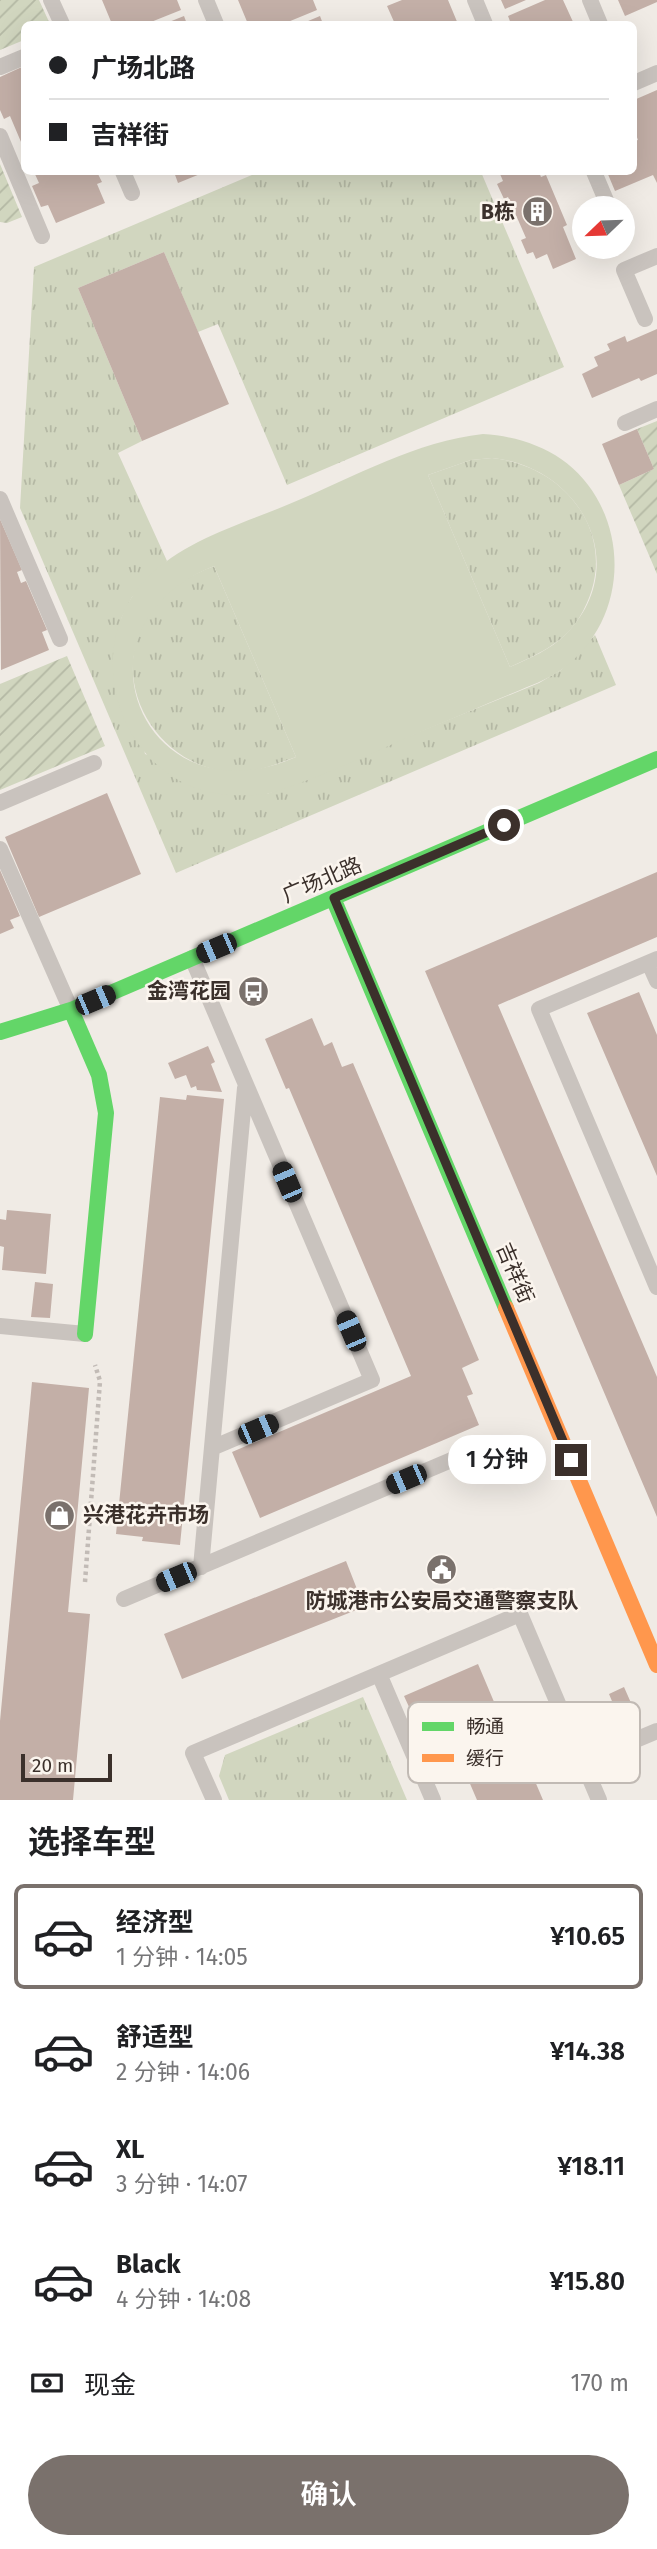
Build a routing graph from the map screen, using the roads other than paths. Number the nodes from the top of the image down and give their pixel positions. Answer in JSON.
{"nodes":[{"id":1,"x":51,"y":0,"type":"edge"},
{"id":2,"x":206,"y":0,"type":"edge"},
{"id":3,"x":475,"y":0,"type":"edge"},
{"id":4,"x":590,"y":0,"type":"edge"},
{"id":5,"x":60,"y":21,"type":"edge"},
{"id":6,"x":215,"y":21,"type":"edge"},
{"id":7,"x":484,"y":21,"type":"edge"},
{"id":8,"x":599,"y":21,"type":"edge"},
{"id":9,"x":21,"y":58,"type":"edge"},
{"id":10,"x":0,"y":67,"type":"edge"},
{"id":11,"x":657,"y":73,"type":"edge"},
{"id":12,"x":637,"y":82,"type":"edge"},
{"id":13,"x":0,"y":136,"type":"edge"},
{"id":14,"x":124,"y":175,"type":"edge"},
{"id":15,"x":595,"y":175,"type":"edge"},
{"id":16,"x":132,"y":193,"type":"dead end"},
{"id":17,"x":604,"y":196,"type":"edge"},
{"id":18,"x":42,"y":236,"type":"dead end"},
{"id":19,"x":657,"y":256,"type":"edge"},
{"id":20,"x":645,"y":319,"type":"dead end"},
{"id":21,"x":657,"y":409,"type":"edge"},
{"id":22,"x":625,"y":423,"type":"dead end"},
{"id":23,"x":0,"y":499,"type":"edge"},
{"id":24,"x":60,"y":639,"type":"dead end"},
{"id":25,"x":94,"y":763,"type":"dead end"},
{"id":26,"x":655,"y":766,"type":"edge"},
{"id":27,"x":0,"y":803,"type":"edge"},
{"id":28,"x":0,"y":849,"type":"edge"},
{"id":29,"x":334,"y":898,"type":"junction"},
{"id":30,"x":192,"y":958,"type":"junction"},
{"id":31,"x":653,"y":961,"type":"edge"},
{"id":32,"x":657,"y":981,"type":"edge"},
{"id":33,"x":71,"y":1010,"type":"junction"},
{"id":34,"x":0,"y":1032,"type":"edge"},
{"id":35,"x":245,"y":1083,"type":"junction"},
{"id":36,"x":657,"y":1287,"type":"edge"},
{"id":37,"x":0,"y":1326,"type":"edge"},
{"id":38,"x":85,"y":1334,"type":"joint"},
{"id":39,"x":482,"y":1447,"type":"dead end"},
{"id":40,"x":212,"y":1448,"type":"junction"},
{"id":41,"x":201,"y":1567,"type":"junction"},
{"id":42,"x":124,"y":1599,"type":"dead end"},
{"id":43,"x":657,"y":1665,"type":"edge"},
{"id":44,"x":379,"y":1674,"type":"junction"},
{"id":45,"x":557,"y":1702,"type":"edge"},
{"id":46,"x":657,"y":1731,"type":"edge"},
{"id":47,"x":640,"y":1738,"type":"edge"},
{"id":48,"x":408,"y":1742,"type":"edge"},
{"id":49,"x":426,"y":1783,"type":"edge"},
{"id":50,"x":592,"y":1783,"type":"edge"},
{"id":51,"x":214,"y":1800,"type":"edge"},
{"id":52,"x":433,"y":1800,"type":"edge"},
{"id":53,"x":599,"y":1800,"type":"edge"}],
"edges":[{"from":1,"to":5,"type":"lane"},
{"from":2,"to":6,"type":"lane"},
{"from":3,"to":7,"type":"lane"},
{"from":4,"to":8,"type":"lane"},
{"from":9,"to":10,"type":"lane"},
{"from":11,"to":12,"type":"lane"},
{"from":13,"to":18,"type":"lane"},
{"from":14,"to":16,"type":"lane"},
{"from":15,"to":17,"type":"lane"},
{"from":19,"to":20,"type":"lane"},
{"from":21,"to":22,"type":"lane"},
{"from":23,"to":24,"type":"lane"},
{"from":25,"to":27,"type":"lane"},
{"from":26,"to":29,"type":"street","name":"广场北路"},
{"from":28,"to":33,"type":"lane"},
{"from":29,"to":30,"type":"street","name":"广场北路"},
{"from":29,"to":43,"type":"street","name":"吉祥街"},
{"from":30,"to":33,"type":"street","name":"广场北路"},
{"from":30,"to":35,"type":"lane"},
{"from":31,"to":32,"type":"lane"},
{"from":31,"to":36,"type":"lane"},
{"from":33,"to":34,"type":"street","name":"广场北路"},
{"from":33,"to":38,"type":"street"},
{"from":35,"to":40,"type":"lane"},
{"from":35,"to":40,"type":"lane"},
{"from":37,"to":38,"type":"lane"},
{"from":39,"to":41,"type":"lane"},
{"from":40,"to":41,"type":"lane"},
{"from":41,"to":42,"type":"lane"},
{"from":44,"to":45,"type":"lane"},
{"from":44,"to":48,"type":"lane"},
{"from":44,"to":51,"type":"lane"},
{"from":46,"to":47,"type":"lane"},
{"from":49,"to":52,"type":"lane"},
{"from":50,"to":53,"type":"lane"}]}
